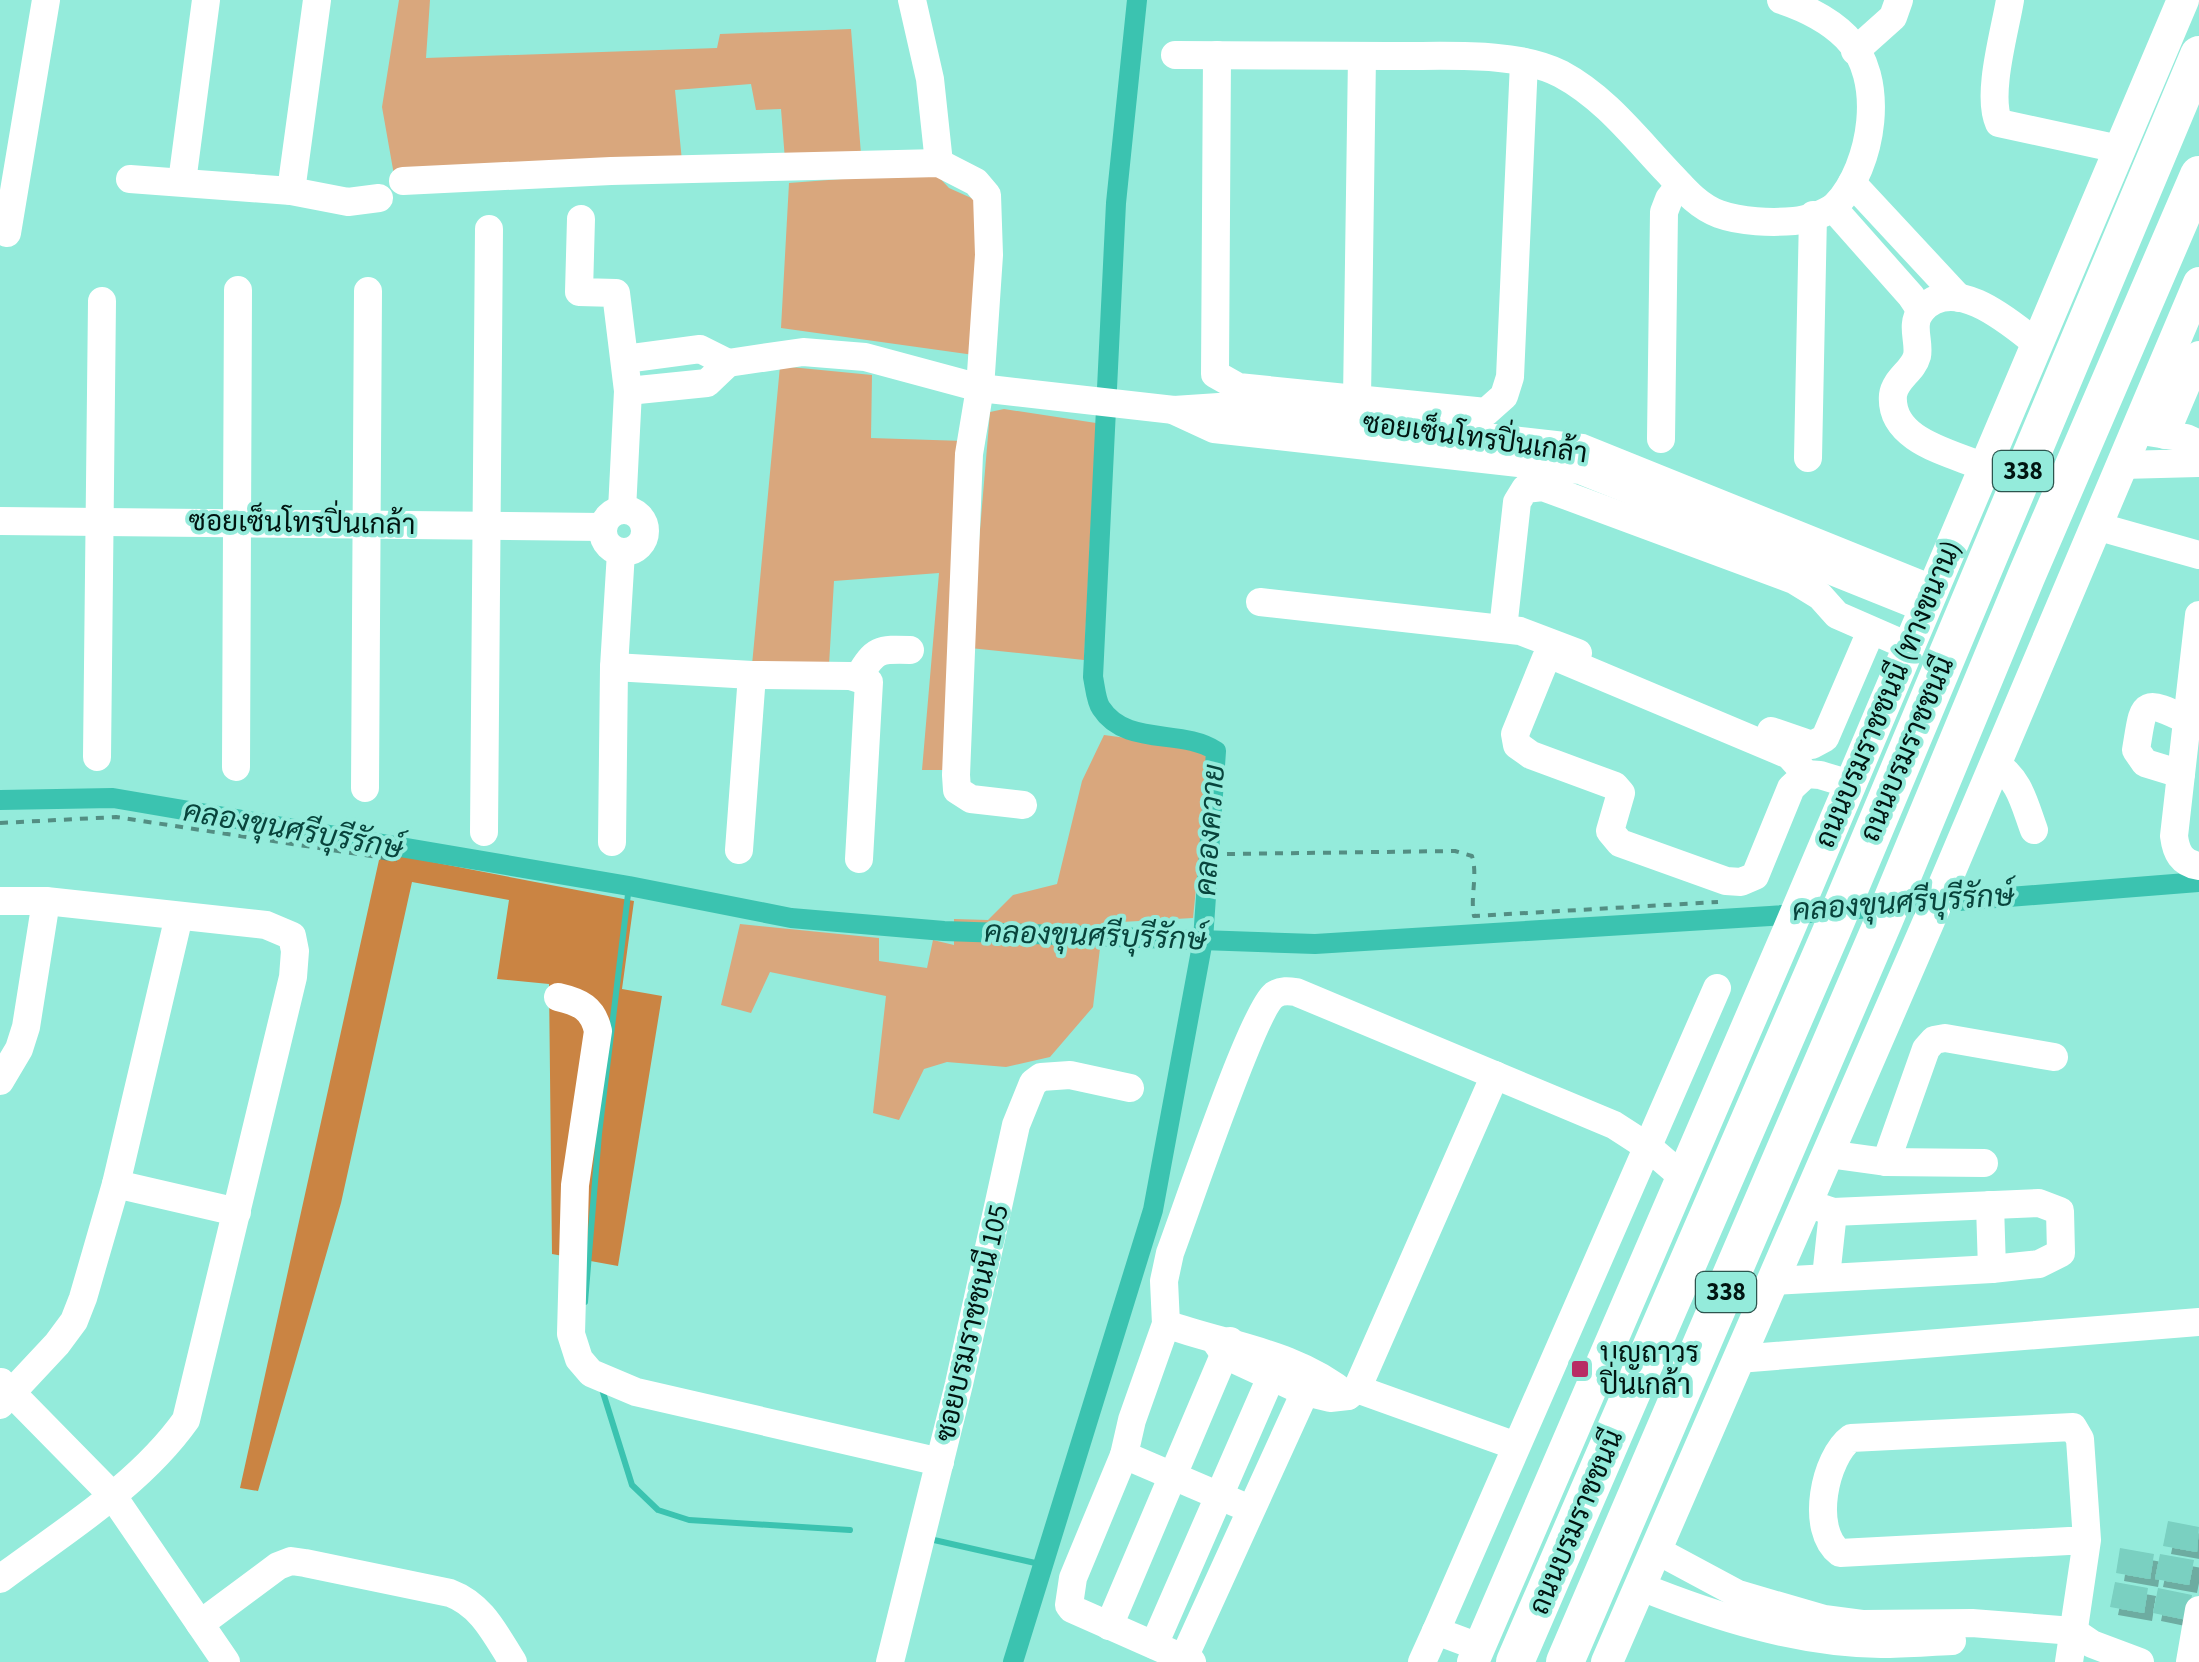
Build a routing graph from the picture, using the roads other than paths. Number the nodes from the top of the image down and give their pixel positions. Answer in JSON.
{"nodes":[{"id":1,"x":46,"y":0,"type":"edge"},
{"id":2,"x":206,"y":0,"type":"edge"},
{"id":3,"x":317,"y":0,"type":"edge"},
{"id":4,"x":912,"y":0,"type":"edge"},
{"id":5,"x":1781,"y":0,"type":"edge"},
{"id":6,"x":1900,"y":0,"type":"edge"},
{"id":7,"x":2010,"y":0,"type":"edge"},
{"id":8,"x":2183,"y":0,"type":"edge"},
{"id":9,"x":1855,"y":51,"type":"junction"},
{"id":10,"x":1176,"y":55,"type":"dead end"},
{"id":11,"x":1217,"y":55,"type":"junction"},
{"id":12,"x":2199,"y":55,"type":"edge"},
{"id":13,"x":1362,"y":56,"type":"junction"},
{"id":14,"x":1524,"y":62,"type":"junction"},
{"id":15,"x":2119,"y":149,"type":"junction"},
{"id":16,"x":939,"y":163,"type":"junction"},
{"id":17,"x":2199,"y":174,"type":"edge"},
{"id":18,"x":130,"y":179,"type":"dead end"},
{"id":19,"x":182,"y":182,"type":"junction"},
{"id":20,"x":403,"y":182,"type":"dead end"},
{"id":21,"x":1852,"y":183,"type":"junction"},
{"id":22,"x":1680,"y":186,"type":"junction"},
{"id":23,"x":291,"y":191,"type":"junction"},
{"id":24,"x":379,"y":198,"type":"dead end"},
{"id":25,"x":1823,"y":212,"type":"junction"},
{"id":26,"x":581,"y":219,"type":"dead end"},
{"id":27,"x":489,"y":229,"type":"dead end"},
{"id":28,"x":6,"y":234,"type":"dead end"},
{"id":29,"x":2199,"y":283,"type":"edge"},
{"id":30,"x":238,"y":290,"type":"dead end"},
{"id":31,"x":368,"y":291,"type":"dead end"},
{"id":32,"x":1958,"y":298,"type":"junction"},
{"id":33,"x":102,"y":301,"type":"dead end"},
{"id":34,"x":1921,"y":311,"type":"junction"},
{"id":35,"x":2036,"y":344,"type":"junction"},
{"id":36,"x":2199,"y":355,"type":"edge"},
{"id":37,"x":625,"y":358,"type":"junction"},
{"id":38,"x":728,"y":363,"type":"junction"},
{"id":39,"x":980,"y":388,"type":"junction"},
{"id":40,"x":628,"y":391,"type":"junction"},
{"id":41,"x":1357,"y":399,"type":"junction"},
{"id":42,"x":2151,"y":433,"type":"junction"},
{"id":43,"x":1661,"y":439,"type":"dead end"},
{"id":44,"x":2199,"y":444,"type":"edge"},
{"id":45,"x":1808,"y":458,"type":"dead end"},
{"id":46,"x":2199,"y":464,"type":"edge"},
{"id":47,"x":2122,"y":465,"type":"junction"},
{"id":48,"x":1984,"y":466,"type":"junction"},
{"id":49,"x":613,"y":518,"type":"junction"},
{"id":50,"x":0,"y":521,"type":"edge"},
{"id":51,"x":100,"y":521,"type":"junction"},
{"id":52,"x":237,"y":523,"type":"junction"},
{"id":53,"x":366,"y":524,"type":"junction"},
{"id":54,"x":486,"y":526,"type":"junction"},
{"id":55,"x":2096,"y":526,"type":"junction"},
{"id":56,"x":621,"y":552,"type":"junction"},
{"id":57,"x":2199,"y":555,"type":"edge"},
{"id":58,"x":1928,"y":598,"type":"junction"},
{"id":59,"x":1260,"y":602,"type":"dead end"},
{"id":60,"x":2199,"y":616,"type":"edge"},
{"id":61,"x":1503,"y":629,"type":"junction"},
{"id":62,"x":1871,"y":631,"type":"junction"},
{"id":63,"x":1908,"y":646,"type":"junction"},
{"id":64,"x":910,"y":650,"type":"dead end"},
{"id":65,"x":614,"y":667,"type":"junction"},
{"id":66,"x":752,"y":675,"type":"junction"},
{"id":67,"x":860,"y":676,"type":"junction"},
{"id":68,"x":2186,"y":720,"type":"junction"},
{"id":69,"x":98,"y":757,"type":"dead end"},
{"id":70,"x":1995,"y":763,"type":"junction"},
{"id":71,"x":2188,"y":765,"type":"edge"},
{"id":72,"x":236,"y":767,"type":"dead end"},
{"id":73,"x":1806,"y":774,"type":"junction"},
{"id":74,"x":1850,"y":784,"type":"junction"},
{"id":75,"x":365,"y":788,"type":"dead end"},
{"id":76,"x":1023,"y":805,"type":"dead end"},
{"id":77,"x":2034,"y":830,"type":"dead end"},
{"id":78,"x":484,"y":832,"type":"dead end"},
{"id":79,"x":612,"y":842,"type":"dead end"},
{"id":80,"x":738,"y":850,"type":"dead end"},
{"id":81,"x":860,"y":859,"type":"dead end"},
{"id":82,"x":2199,"y":866,"type":"edge"},
{"id":83,"x":0,"y":901,"type":"edge"},
{"id":84,"x":46,"y":901,"type":"junction"},
{"id":85,"x":179,"y":916,"type":"junction"},
{"id":86,"x":1716,"y":988,"type":"dead end"},
{"id":87,"x":558,"y":997,"type":"dead end"},
{"id":88,"x":2054,"y":1056,"type":"dead end"},
{"id":89,"x":1495,"y":1075,"type":"junction"},
{"id":90,"x":0,"y":1081,"type":"edge"},
{"id":91,"x":1130,"y":1088,"type":"dead end"},
{"id":92,"x":1648,"y":1147,"type":"junction"},
{"id":93,"x":1828,"y":1154,"type":"junction"},
{"id":94,"x":1886,"y":1162,"type":"junction"},
{"id":95,"x":1984,"y":1164,"type":"dead end"},
{"id":96,"x":1683,"y":1177,"type":"junction"},
{"id":97,"x":116,"y":1184,"type":"junction"},
{"id":98,"x":1990,"y":1205,"type":"junction"},
{"id":99,"x":1820,"y":1208,"type":"junction"},
{"id":100,"x":238,"y":1212,"type":"junction"},
{"id":101,"x":1992,"y":1269,"type":"junction"},
{"id":102,"x":1826,"y":1277,"type":"junction"},
{"id":103,"x":1772,"y":1281,"type":"junction"},
{"id":104,"x":2199,"y":1322,"type":"edge"},
{"id":105,"x":1166,"y":1324,"type":"junction"},
{"id":106,"x":1224,"y":1346,"type":"junction"},
{"id":107,"x":1738,"y":1359,"type":"junction"},
{"id":108,"x":1271,"y":1377,"type":"junction"},
{"id":109,"x":1304,"y":1392,"type":"junction"},
{"id":110,"x":1353,"y":1392,"type":"junction"},
{"id":111,"x":4,"y":1394,"type":"edge"},
{"id":112,"x":1522,"y":1433,"type":"junction"},
{"id":113,"x":1568,"y":1444,"type":"junction"},
{"id":114,"x":1124,"y":1455,"type":"junction"},
{"id":115,"x":940,"y":1462,"type":"junction"},
{"id":116,"x":1174,"y":1477,"type":"junction"},
{"id":117,"x":112,"y":1495,"type":"junction"},
{"id":118,"x":1219,"y":1496,"type":"junction"},
{"id":119,"x":1250,"y":1509,"type":"junction"},
{"id":120,"x":2087,"y":1540,"type":"junction"},
{"id":121,"x":1656,"y":1550,"type":"junction"},
{"id":122,"x":0,"y":1579,"type":"edge"},
{"id":123,"x":1715,"y":1584,"type":"junction"},
{"id":124,"x":1639,"y":1586,"type":"junction"},
{"id":125,"x":2199,"y":1610,"type":"edge"},
{"id":126,"x":1703,"y":1611,"type":"junction"},
{"id":127,"x":200,"y":1624,"type":"junction"},
{"id":128,"x":1109,"y":1626,"type":"junction"},
{"id":129,"x":1436,"y":1632,"type":"junction"},
{"id":130,"x":1154,"y":1645,"type":"junction"},
{"id":131,"x":2076,"y":1646,"type":"edge"},
{"id":132,"x":1476,"y":1654,"type":"edge"},
{"id":133,"x":1186,"y":1661,"type":"edge"},
{"id":134,"x":226,"y":1662,"type":"edge"},
{"id":135,"x":513,"y":1662,"type":"edge"},
{"id":136,"x":890,"y":1662,"type":"edge"},
{"id":137,"x":1422,"y":1662,"type":"edge"},
{"id":138,"x":1516,"y":1662,"type":"edge"},
{"id":139,"x":1565,"y":1662,"type":"edge"},
{"id":140,"x":1607,"y":1662,"type":"edge"},
{"id":141,"x":2140,"y":1662,"type":"edge"},
{"id":142,"x":2190,"y":1662,"type":"edge"}],
"edges":[{"from":1,"to":28,"type":"street"},
{"from":2,"to":19,"type":"street"},
{"from":3,"to":23,"type":"street"},
{"from":4,"to":16,"type":"street"},
{"from":5,"to":9,"type":"street"},
{"from":6,"to":9,"type":"street"},
{"from":7,"to":15,"type":"street"},
{"from":8,"to":15,"type":"main road","name":"ถนนบรมราชชนนี (ทางขนาน)","number":"338"},
{"from":9,"to":21,"type":"street"},
{"from":10,"to":11,"type":"street"},
{"from":11,"to":13,"type":"street"},
{"from":11,"to":41,"type":"street"},
{"from":12,"to":138,"type":"highway","name":"ถนนบรมราชชนนี","number":"338"},
{"from":13,"to":14,"type":"street"},
{"from":13,"to":41,"type":"street"},
{"from":14,"to":22,"type":"street"},
{"from":14,"to":41,"type":"street"},
{"from":15,"to":35,"type":"main road","name":"ถนนบรมราชชนนี (ทางขนาน)","number":"338"},
{"from":16,"to":20,"type":"street"},
{"from":16,"to":39,"type":"street"},
{"from":17,"to":139,"type":"highway","name":"ถนนบรมราชชนนี","number":"338"},
{"from":18,"to":19,"type":"street"},
{"from":19,"to":23,"type":"street"},
{"from":21,"to":25,"type":"street"},
{"from":21,"to":32,"type":"street"},
{"from":22,"to":25,"type":"street"},
{"from":22,"to":43,"type":"street"},
{"from":23,"to":24,"type":"street"},
{"from":25,"to":34,"type":"street"},
{"from":25,"to":45,"type":"street"},
{"from":26,"to":37,"type":"street"},
{"from":27,"to":54,"type":"street"},
{"from":29,"to":42,"type":"main road","number":"338"},
{"from":30,"to":52,"type":"street"},
{"from":31,"to":53,"type":"street"},
{"from":32,"to":34,"type":"street"},
{"from":32,"to":35,"type":"street"},
{"from":33,"to":51,"type":"street"},
{"from":34,"to":48,"type":"street"},
{"from":35,"to":48,"type":"main road","name":"ถนนบรมราชชนนี (ทางขนาน)","number":"338"},
{"from":36,"to":42,"type":"street"},
{"from":37,"to":38,"type":"street","name":"ซอยเซ็นโทรปิ่นเกล้า"},
{"from":37,"to":40,"type":"street"},
{"from":38,"to":39,"type":"street","name":"ซอยเซ็นโทรปิ่นเกล้า"},
{"from":38,"to":40,"type":"street","name":"ซอยเซ็นโทรปิ่นเกล้า"},
{"from":39,"to":58,"type":"street","name":"ซอยเซ็นโทรปิ่นเกล้า"},
{"from":39,"to":76,"type":"street"},
{"from":40,"to":49,"type":"street"},
{"from":42,"to":44,"type":"street"},
{"from":42,"to":47,"type":"main road","number":"338"},
{"from":46,"to":47,"type":"street"},
{"from":47,"to":55,"type":"main road","number":"338"},
{"from":48,"to":58,"type":"main road","name":"ถนนบรมราชชนนี (ทางขนาน)","number":"338"},
{"from":49,"to":54,"type":"street","name":"ซอยเซ็นโทรปิ่นเกล้า"},
{"from":49,"to":56,"type":"street"},
{"from":49,"to":56,"type":"street"},
{"from":50,"to":51,"type":"street","name":"ซอยเซ็นโทรปิ่นเกล้า"},
{"from":51,"to":52,"type":"street","name":"ซอยเซ็นโทรปิ่นเกล้า"},
{"from":51,"to":69,"type":"street"},
{"from":52,"to":53,"type":"street","name":"ซอยเซ็นโทรปิ่นเกล้า"},
{"from":52,"to":72,"type":"street"},
{"from":53,"to":54,"type":"street","name":"ซอยเซ็นโทรปิ่นเกล้า"},
{"from":53,"to":75,"type":"street"},
{"from":54,"to":78,"type":"street"},
{"from":55,"to":57,"type":"street"},
{"from":55,"to":70,"type":"main road","number":"338"},
{"from":56,"to":65,"type":"street"},
{"from":58,"to":63,"type":"main road","name":"ถนนบรมราชชนนี (ทางขนาน)","number":"338"},
{"from":59,"to":61,"type":"street"},
{"from":60,"to":68,"type":"street"},
{"from":61,"to":62,"type":"street"},
{"from":61,"to":62,"type":"street"},
{"from":62,"to":63,"type":"street"},
{"from":63,"to":74,"type":"main road","name":"ถนนบรมราชชนนี (ทางขนาน)","number":"338"},
{"from":64,"to":67,"type":"street"},
{"from":65,"to":66,"type":"street"},
{"from":65,"to":79,"type":"street"},
{"from":66,"to":67,"type":"street"},
{"from":66,"to":80,"type":"street"},
{"from":67,"to":81,"type":"street"},
{"from":68,"to":71,"type":"street"},
{"from":68,"to":71,"type":"street"},
{"from":70,"to":77,"type":"street"},
{"from":70,"to":93,"type":"main road","number":"338"},
{"from":71,"to":82,"type":"street"},
{"from":73,"to":73,"type":"street"},
{"from":73,"to":74,"type":"street"},
{"from":74,"to":96,"type":"main road","name":"ถนนบรมราชชนนี (ทางขนาน)","number":"338"},
{"from":83,"to":84,"type":"street"},
{"from":84,"to":85,"type":"street"},
{"from":84,"to":90,"type":"street"},
{"from":85,"to":97,"type":"street"},
{"from":85,"to":100,"type":"street"},
{"from":86,"to":92,"type":"street"},
{"from":87,"to":115,"type":"street"},
{"from":88,"to":94,"type":"street"},
{"from":89,"to":92,"type":"street"},
{"from":89,"to":105,"type":"street"},
{"from":89,"to":110,"type":"street"},
{"from":91,"to":115,"type":"street","name":"ซอยบรมราชชนนี 105"},
{"from":92,"to":96,"type":"street"},
{"from":92,"to":112,"type":"street"},
{"from":93,"to":94,"type":"street"},
{"from":93,"to":99,"type":"main road","number":"338"},
{"from":94,"to":95,"type":"street"},
{"from":96,"to":113,"type":"main road","name":"ถนนบรมราชชนนี (ทางขนาน)","number":"338"},
{"from":97,"to":100,"type":"street"},
{"from":97,"to":111,"type":"street"},
{"from":98,"to":99,"type":"street"},
{"from":98,"to":101,"type":"street"},
{"from":98,"to":101,"type":"street"},
{"from":99,"to":102,"type":"street"},
{"from":99,"to":103,"type":"main road","number":"338"},
{"from":100,"to":117,"type":"street"},
{"from":101,"to":102,"type":"street"},
{"from":102,"to":103,"type":"street"},
{"from":103,"to":107,"type":"main road","number":"338"},
{"from":104,"to":107,"type":"street"},
{"from":105,"to":106,"type":"street"},
{"from":105,"to":114,"type":"street"},
{"from":106,"to":108,"type":"street"},
{"from":106,"to":110,"type":"street"},
{"from":106,"to":116,"type":"street"},
{"from":107,"to":121,"type":"main road","number":"338"},
{"from":108,"to":109,"type":"street"},
{"from":108,"to":118,"type":"street"},
{"from":109,"to":110,"type":"street"},
{"from":109,"to":119,"type":"street"},
{"from":110,"to":112,"type":"street"},
{"from":111,"to":117,"type":"street"},
{"from":112,"to":113,"type":"street"},
{"from":112,"to":129,"type":"street"},
{"from":113,"to":132,"type":"main road","name":"ถนนบรมราชชนนี (ทางขนาน)","number":"338"},
{"from":114,"to":116,"type":"street"},
{"from":114,"to":128,"type":"street"},
{"from":115,"to":136,"type":"street","name":"ซอยบรมราชชนนี 105"},
{"from":116,"to":118,"type":"street"},
{"from":116,"to":128,"type":"street"},
{"from":117,"to":122,"type":"street"},
{"from":117,"to":127,"type":"street"},
{"from":118,"to":119,"type":"street"},
{"from":118,"to":130,"type":"street"},
{"from":119,"to":133,"type":"street"},
{"from":120,"to":120,"type":"street"},
{"from":120,"to":131,"type":"street"},
{"from":121,"to":123,"type":"street"},
{"from":121,"to":124,"type":"main road","number":"338"},
{"from":123,"to":126,"type":"street"},
{"from":123,"to":131,"type":"street"},
{"from":124,"to":126,"type":"street"},
{"from":124,"to":140,"type":"main road","number":"338"},
{"from":125,"to":142,"type":"street"},
{"from":126,"to":131,"type":"street"},
{"from":127,"to":134,"type":"street"},
{"from":127,"to":135,"type":"street"},
{"from":128,"to":130,"type":"street"},
{"from":129,"to":132,"type":"street"},
{"from":129,"to":137,"type":"street"},
{"from":130,"to":133,"type":"street"},
{"from":131,"to":141,"type":"street"}]}
